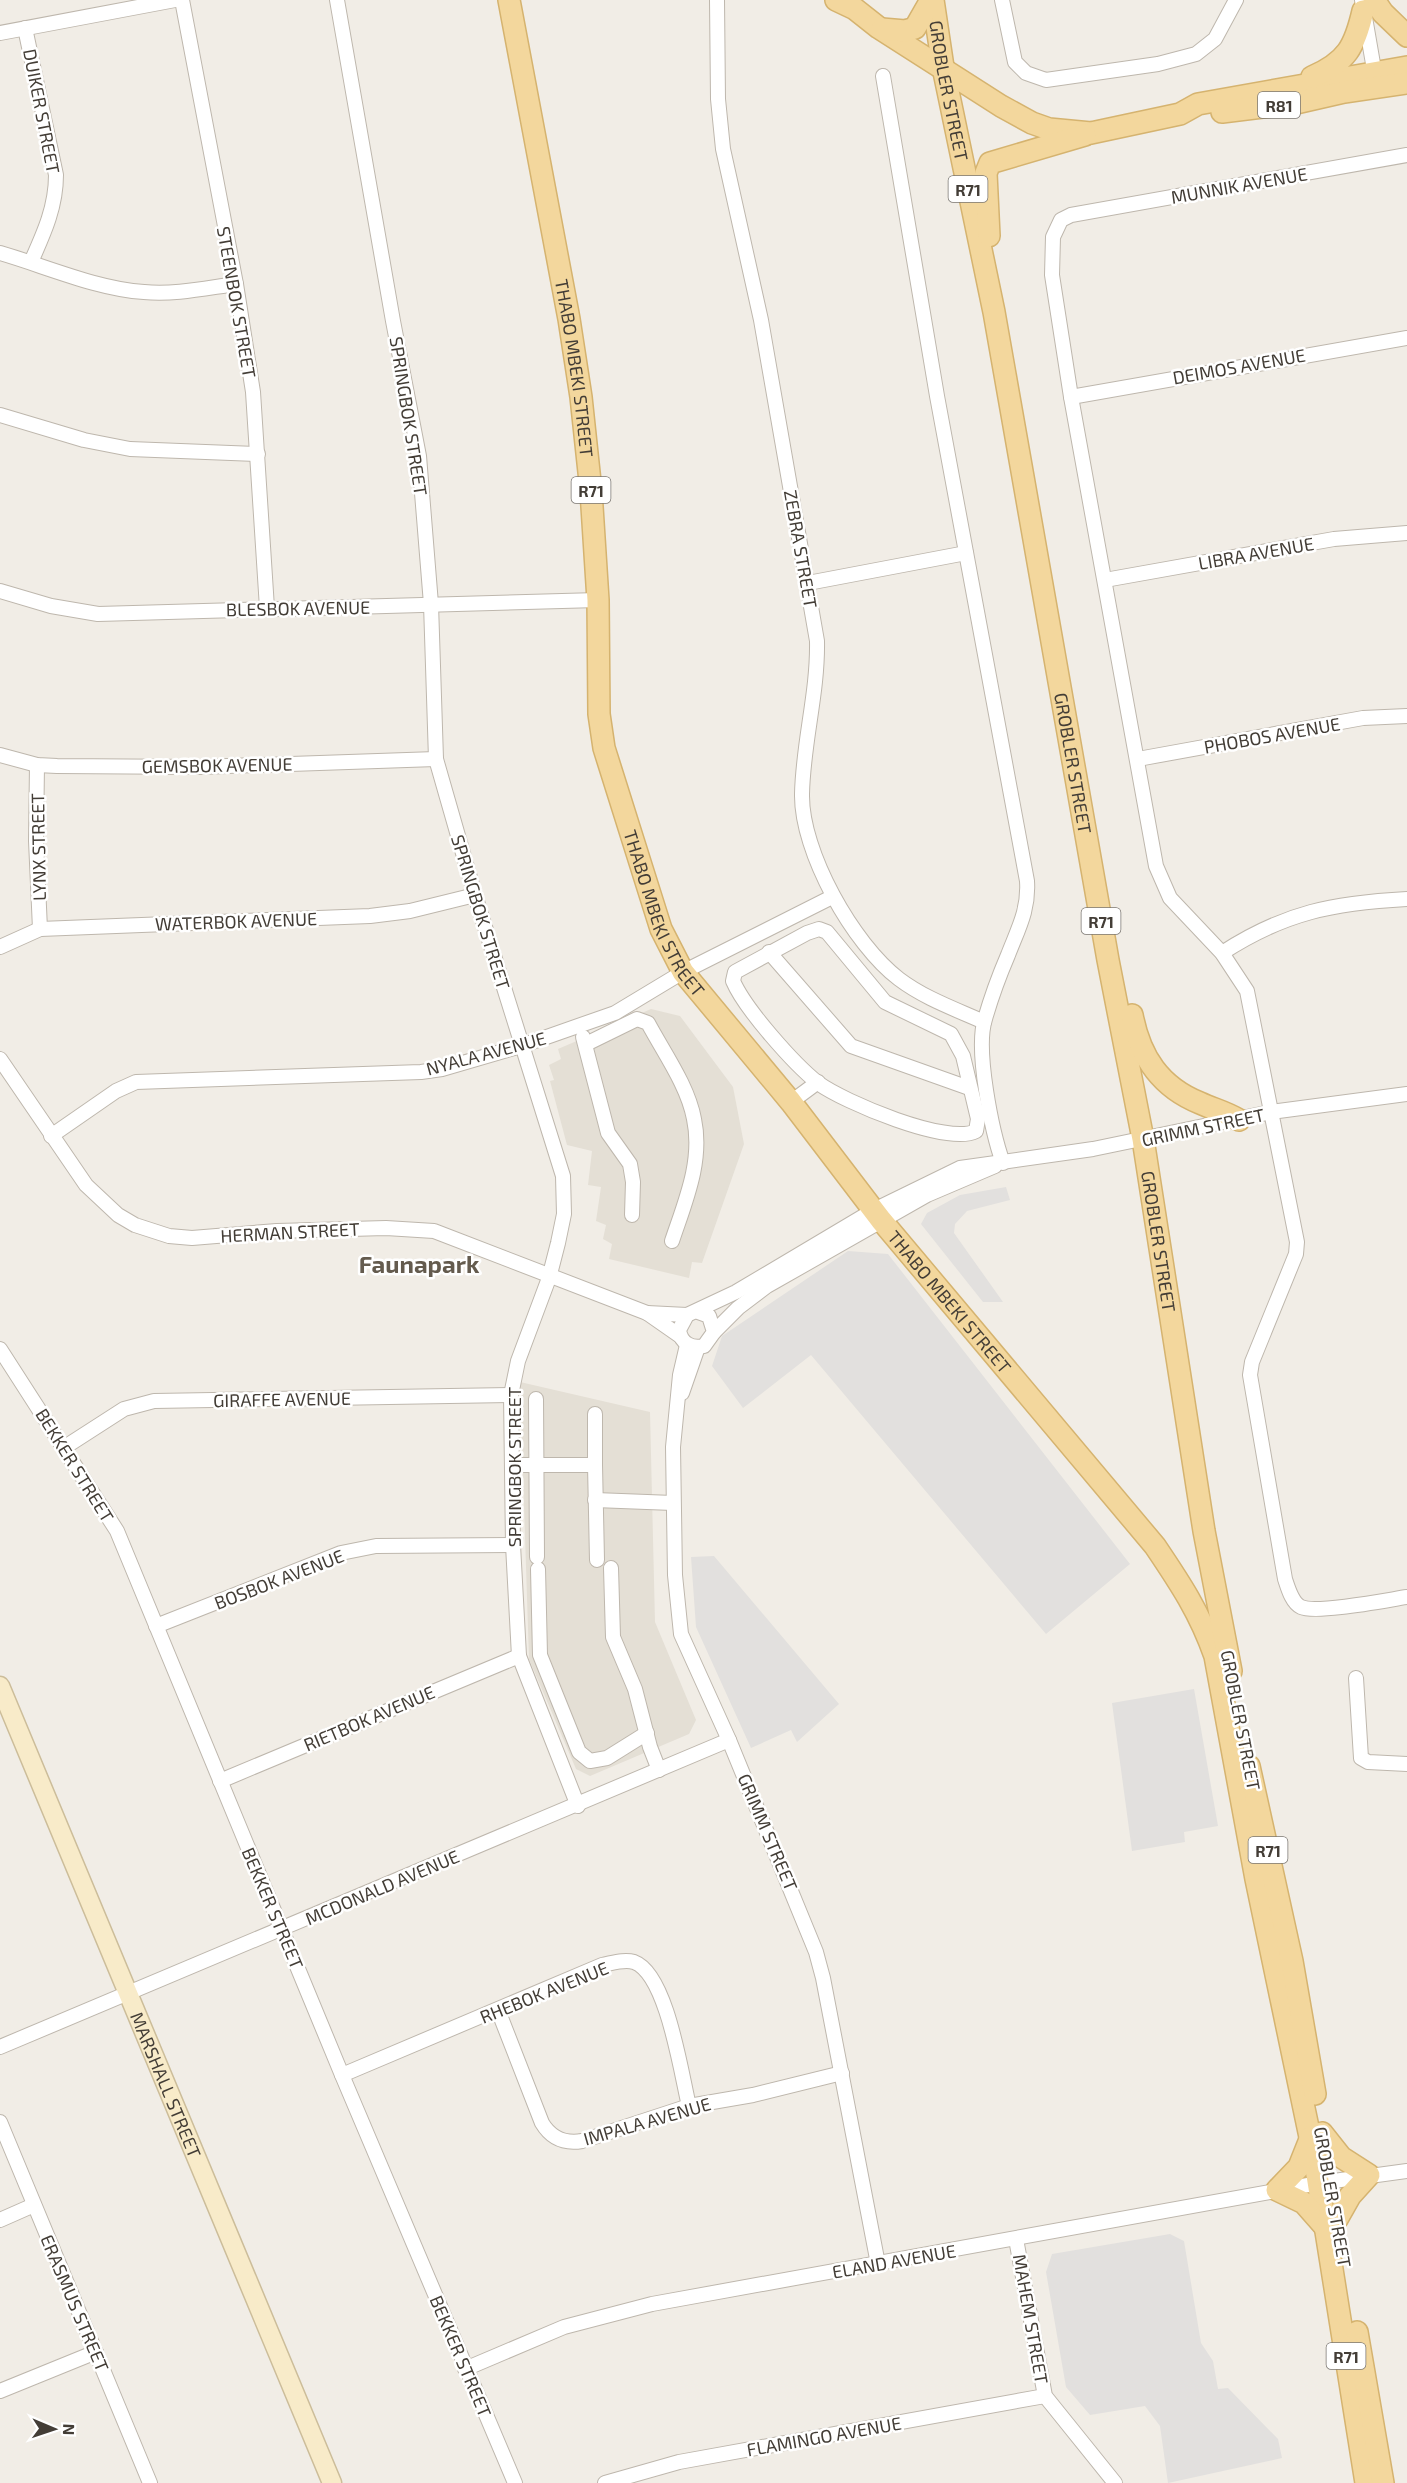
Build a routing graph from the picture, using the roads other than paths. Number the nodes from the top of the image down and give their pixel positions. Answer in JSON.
{"nodes":[{"id":1,"x":175,"y":0,"type":"edge"},
{"id":2,"x":182,"y":0,"type":"edge"},
{"id":3,"x":338,"y":0,"type":"edge"},
{"id":4,"x":509,"y":0,"type":"edge"},
{"id":5,"x":717,"y":0,"type":"edge"},
{"id":6,"x":836,"y":0,"type":"edge"},
{"id":7,"x":932,"y":0,"type":"edge"},
{"id":8,"x":1002,"y":0,"type":"edge"},
{"id":9,"x":1236,"y":0,"type":"edge"},
{"id":10,"x":1367,"y":4,"type":"edge"},
{"id":11,"x":25,"y":28,"type":"junction"},
{"id":12,"x":879,"y":28,"type":"junction"},
{"id":13,"x":0,"y":33,"type":"edge"},
{"id":14,"x":1407,"y":36,"type":"edge"},
{"id":15,"x":943,"y":67,"type":"junction"},
{"id":16,"x":1407,"y":67,"type":"edge"},
{"id":17,"x":884,"y":76,"type":"dead end"},
{"id":18,"x":1375,"y":79,"type":"junction"},
{"id":19,"x":1407,"y":83,"type":"edge"},
{"id":20,"x":1293,"y":85,"type":"junction"},
{"id":21,"x":1180,"y":114,"type":"junction"},
{"id":22,"x":1091,"y":133,"type":"junction"},
{"id":23,"x":1407,"y":155,"type":"edge"},
{"id":24,"x":0,"y":253,"type":"edge"},
{"id":25,"x":31,"y":262,"type":"junction"},
{"id":26,"x":236,"y":284,"type":"junction"},
{"id":27,"x":994,"y":312,"type":"junction"},
{"id":28,"x":1407,"y":338,"type":"edge"},
{"id":29,"x":1071,"y":397,"type":"junction"},
{"id":30,"x":0,"y":415,"type":"edge"},
{"id":31,"x":258,"y":454,"type":"junction"},
{"id":32,"x":1407,"y":533,"type":"edge"},
{"id":33,"x":966,"y":553,"type":"junction"},
{"id":34,"x":1105,"y":580,"type":"junction"},
{"id":35,"x":808,"y":583,"type":"junction"},
{"id":36,"x":0,"y":591,"type":"edge"},
{"id":37,"x":598,"y":600,"type":"junction"},
{"id":38,"x":431,"y":604,"type":"junction"},
{"id":39,"x":267,"y":608,"type":"junction"},
{"id":40,"x":1407,"y":716,"type":"edge"},
{"id":41,"x":0,"y":755,"type":"edge"},
{"id":42,"x":436,"y":759,"type":"junction"},
{"id":43,"x":1138,"y":759,"type":"junction"},
{"id":44,"x":37,"y":765,"type":"junction"},
{"id":45,"x":475,"y":895,"type":"junction"},
{"id":46,"x":832,"y":897,"type":"junction"},
{"id":47,"x":1407,"y":900,"type":"edge"},
{"id":48,"x":40,"y":929,"type":"junction"},
{"id":49,"x":0,"y":947,"type":"edge"},
{"id":50,"x":769,"y":952,"type":"junction"},
{"id":51,"x":1222,"y":953,"type":"junction"},
{"id":52,"x":1108,"y":960,"type":"junction"},
{"id":53,"x":682,"y":972,"type":"junction"},
{"id":54,"x":984,"y":1022,"type":"junction"},
{"id":55,"x":578,"y":1027,"type":"junction"},
{"id":56,"x":586,"y":1044,"type":"junction"},
{"id":57,"x":521,"y":1046,"type":"junction"},
{"id":58,"x":0,"y":1059,"type":"edge"},
{"id":59,"x":818,"y":1082,"type":"junction"},
{"id":60,"x":969,"y":1088,"type":"junction"},
{"id":61,"x":1407,"y":1094,"type":"edge"},
{"id":62,"x":791,"y":1102,"type":"junction"},
{"id":63,"x":1271,"y":1112,"type":"junction"},
{"id":64,"x":1239,"y":1120,"type":"junction"},
{"id":65,"x":51,"y":1136,"type":"junction"},
{"id":66,"x":1143,"y":1139,"type":"junction"},
{"id":67,"x":1001,"y":1164,"type":"junction"},
{"id":68,"x":632,"y":1215,"type":"dead end"},
{"id":69,"x":878,"y":1215,"type":"junction"},
{"id":70,"x":672,"y":1241,"type":"dead end"},
{"id":71,"x":549,"y":1278,"type":"junction"},
{"id":72,"x":692,"y":1313,"type":"junction"},
{"id":73,"x":647,"y":1314,"type":"junction"},
{"id":74,"x":714,"y":1332,"type":"junction"},
{"id":75,"x":689,"y":1343,"type":"junction"},
{"id":76,"x":0,"y":1349,"type":"edge"},
{"id":77,"x":511,"y":1395,"type":"junction"},
{"id":78,"x":537,"y":1399,"type":"dead end"},
{"id":79,"x":595,"y":1414,"type":"dead end"},
{"id":80,"x":65,"y":1448,"type":"junction"},
{"id":81,"x":538,"y":1464,"type":"junction"},
{"id":82,"x":512,"y":1465,"type":"junction"},
{"id":83,"x":595,"y":1465,"type":"junction"},
{"id":84,"x":596,"y":1500,"type":"junction"},
{"id":85,"x":673,"y":1503,"type":"junction"},
{"id":86,"x":1204,"y":1531,"type":"junction"},
{"id":87,"x":513,"y":1545,"type":"junction"},
{"id":88,"x":597,"y":1560,"type":"dead end"},
{"id":89,"x":611,"y":1568,"type":"dead end"},
{"id":90,"x":1407,"y":1597,"type":"edge"},
{"id":91,"x":156,"y":1626,"type":"junction"},
{"id":92,"x":519,"y":1656,"type":"junction"},
{"id":93,"x":1215,"y":1656,"type":"junction"},
{"id":94,"x":1356,"y":1678,"type":"dead end"},
{"id":95,"x":0,"y":1686,"type":"edge"},
{"id":96,"x":647,"y":1733,"type":"junction"},
{"id":97,"x":729,"y":1740,"type":"junction"},
{"id":98,"x":1243,"y":1740,"type":"junction"},
{"id":99,"x":1407,"y":1764,"type":"edge"},
{"id":100,"x":659,"y":1770,"type":"junction"},
{"id":101,"x":220,"y":1781,"type":"junction"},
{"id":102,"x":578,"y":1806,"type":"junction"},
{"id":103,"x":282,"y":1928,"type":"junction"},
{"id":104,"x":128,"y":1993,"type":"junction"},
{"id":105,"x":498,"y":2010,"type":"junction"},
{"id":106,"x":0,"y":2047,"type":"edge"},
{"id":107,"x":842,"y":2073,"type":"junction"},
{"id":108,"x":342,"y":2076,"type":"junction"},
{"id":109,"x":689,"y":2106,"type":"junction"},
{"id":110,"x":0,"y":2122,"type":"edge"},
{"id":111,"x":1317,"y":2135,"type":"junction"},
{"id":112,"x":1407,"y":2171,"type":"edge"},
{"id":113,"x":1369,"y":2175,"type":"junction"},
{"id":114,"x":1325,"y":2182,"type":"junction"},
{"id":115,"x":1277,"y":2190,"type":"junction"},
{"id":116,"x":34,"y":2205,"type":"junction"},
{"id":117,"x":0,"y":2220,"type":"edge"},
{"id":118,"x":1332,"y":2224,"type":"junction"},
{"id":119,"x":1016,"y":2239,"type":"junction"},
{"id":120,"x":878,"y":2264,"type":"junction"},
{"id":121,"x":96,"y":2352,"type":"junction"},
{"id":122,"x":465,"y":2368,"type":"junction"},
{"id":123,"x":0,"y":2391,"type":"edge"},
{"id":124,"x":1045,"y":2396,"type":"junction"},
{"id":125,"x":150,"y":2483,"type":"edge"},
{"id":126,"x":332,"y":2483,"type":"edge"},
{"id":127,"x":515,"y":2483,"type":"edge"},
{"id":128,"x":605,"y":2483,"type":"edge"},
{"id":129,"x":1115,"y":2483,"type":"edge"},
{"id":130,"x":1366,"y":2483,"type":"edge"},
{"id":131,"x":1383,"y":2483,"type":"edge"}],
"edges":[{"from":1,"to":11,"type":"street"},
{"from":2,"to":26,"type":"street","name":"STEENBOK STREET"},
{"from":3,"to":38,"type":"street","name":"SPRINGBOK STREET"},
{"from":4,"to":37,"type":"main road","name":"THABO MBEKI STREET","number":"R71"},
{"from":5,"to":35,"type":"street","name":"ZEBRA STREET"},
{"from":6,"to":12,"type":"main road","number":"R81"},
{"from":7,"to":12,"type":"main road"},
{"from":7,"to":15,"type":"main road","name":"GROBLER STREET","number":"R71"},
{"from":8,"to":9,"type":"street"},
{"from":10,"to":14,"type":"main road"},
{"from":10,"to":18,"type":"street"},
{"from":10,"to":20,"type":"main road"},
{"from":11,"to":13,"type":"street"},
{"from":11,"to":25,"type":"street","name":"DUIKER STREET"},
{"from":12,"to":15,"type":"main road","number":"R81"},
{"from":15,"to":22,"type":"main road","number":"R81"},
{"from":15,"to":27,"type":"main road","name":"GROBLER STREET","number":"R71"},
{"from":16,"to":18,"type":"main road","number":"R81"},
{"from":17,"to":33,"type":"street"},
{"from":18,"to":19,"type":"main road","number":"R81"},
{"from":18,"to":20,"type":"main road","number":"R81"},
{"from":18,"to":21,"type":"main road","number":"R81"},
{"from":20,"to":21,"type":"main road","number":"R81"},
{"from":21,"to":22,"type":"main road","number":"R81"},
{"from":22,"to":27,"type":"main road"},
{"from":23,"to":29,"type":"street","name":"MUNNIK AVENUE"},
{"from":24,"to":25,"type":"street"},
{"from":25,"to":26,"type":"street"},
{"from":26,"to":31,"type":"street","name":"STEENBOK STREET"},
{"from":27,"to":52,"type":"main road","name":"GROBLER STREET","number":"R71"},
{"from":28,"to":29,"type":"street","name":"DEIMOS AVENUE"},
{"from":29,"to":34,"type":"street"},
{"from":30,"to":31,"type":"street"},
{"from":31,"to":39,"type":"street","name":"STEENBOK STREET"},
{"from":32,"to":34,"type":"street","name":"LIBRA AVENUE"},
{"from":33,"to":35,"type":"street"},
{"from":33,"to":54,"type":"street"},
{"from":34,"to":43,"type":"street"},
{"from":35,"to":46,"type":"street","name":"ZEBRA STREET"},
{"from":36,"to":39,"type":"street","name":"BLESBOK AVENUE"},
{"from":37,"to":38,"type":"street","name":"BLESBOK AVENUE"},
{"from":37,"to":53,"type":"main road","name":"THABO MBEKI STREET","number":"R71"},
{"from":38,"to":39,"type":"street","name":"BLESBOK AVENUE"},
{"from":38,"to":42,"type":"street","name":"SPRINGBOK STREET"},
{"from":40,"to":43,"type":"street","name":"PHOBOS AVENUE"},
{"from":41,"to":44,"type":"street","name":"GEMSBOK AVENUE"},
{"from":42,"to":44,"type":"street","name":"GEMSBOK AVENUE"},
{"from":42,"to":45,"type":"street","name":"SPRINGBOK STREET"},
{"from":43,"to":51,"type":"street"},
{"from":44,"to":48,"type":"street","name":"LYNX STREET"},
{"from":45,"to":48,"type":"street","name":"WATERBOK AVENUE"},
{"from":45,"to":57,"type":"street","name":"SPRINGBOK STREET"},
{"from":46,"to":53,"type":"street","name":"NYALA AVENUE"},
{"from":46,"to":54,"type":"street","name":"ZEBRA STREET"},
{"from":47,"to":51,"type":"street"},
{"from":48,"to":49,"type":"street","name":"WATERBOK AVENUE"},
{"from":50,"to":59,"type":"street"},
{"from":50,"to":60,"type":"street"},
{"from":50,"to":60,"type":"street"},
{"from":51,"to":63,"type":"street"},
{"from":52,"to":64,"type":"main road"},
{"from":52,"to":66,"type":"main road","name":"GROBLER STREET","number":"R71"},
{"from":53,"to":55,"type":"street","name":"NYALA AVENUE"},
{"from":53,"to":62,"type":"main road","name":"THABO MBEKI STREET","number":"R71"},
{"from":54,"to":67,"type":"street"},
{"from":55,"to":56,"type":"street"},
{"from":55,"to":57,"type":"street","name":"NYALA AVENUE"},
{"from":56,"to":68,"type":"street"},
{"from":56,"to":70,"type":"street"},
{"from":57,"to":65,"type":"street","name":"NYALA AVENUE"},
{"from":57,"to":71,"type":"street","name":"SPRINGBOK STREET"},
{"from":58,"to":65,"type":"street","name":"HERMAN STREET"},
{"from":59,"to":60,"type":"street"},
{"from":59,"to":62,"type":"street"},
{"from":61,"to":63,"type":"street","name":"GRIMM STREET"},
{"from":62,"to":69,"type":"main road","name":"THABO MBEKI STREET","number":"R71"},
{"from":63,"to":64,"type":"street","name":"GRIMM STREET"},
{"from":63,"to":90,"type":"street"},
{"from":64,"to":66,"type":"street","name":"GRIMM STREET"},
{"from":65,"to":71,"type":"street","name":"HERMAN STREET"},
{"from":66,"to":67,"type":"street","name":"GRIMM STREET"},
{"from":66,"to":86,"type":"main road","name":"GROBLER STREET","number":"R71"},
{"from":67,"to":69,"type":"street","name":"GRIMM STREET"},
{"from":69,"to":72,"type":"street","name":"GRIMM STREET"},
{"from":69,"to":74,"type":"street","name":"GRIMM STREET"},
{"from":69,"to":93,"type":"main road","name":"THABO MBEKI STREET","number":"R71"},
{"from":71,"to":73,"type":"street","name":"HERMAN STREET"},
{"from":71,"to":77,"type":"street","name":"SPRINGBOK STREET"},
{"from":72,"to":73,"type":"street","name":"HERMAN STREET"},
{"from":72,"to":74,"type":"street"},
{"from":72,"to":75,"type":"street"},
{"from":73,"to":75,"type":"street","name":"HERMAN STREET"},
{"from":74,"to":75,"type":"street"},
{"from":75,"to":85,"type":"street","name":"GRIMM STREET"},
{"from":76,"to":80,"type":"street","name":"BEKKER STREET"},
{"from":77,"to":80,"type":"street","name":"GIRAFFE AVENUE"},
{"from":77,"to":82,"type":"street","name":"SPRINGBOK STREET"},
{"from":78,"to":81,"type":"street"},
{"from":79,"to":83,"type":"street"},
{"from":80,"to":91,"type":"street","name":"BEKKER STREET"},
{"from":81,"to":82,"type":"street"},
{"from":81,"to":83,"type":"street"},
{"from":81,"to":96,"type":"street"},
{"from":82,"to":87,"type":"street","name":"SPRINGBOK STREET"},
{"from":83,"to":84,"type":"street"},
{"from":84,"to":85,"type":"street"},
{"from":84,"to":88,"type":"street"},
{"from":85,"to":97,"type":"street","name":"GRIMM STREET"},
{"from":86,"to":93,"type":"main road"},
{"from":86,"to":98,"type":"main road","name":"GROBLER STREET","number":"R71"},
{"from":87,"to":91,"type":"street","name":"BOSBOK AVENUE"},
{"from":87,"to":92,"type":"street","name":"SPRINGBOK STREET"},
{"from":89,"to":96,"type":"street"},
{"from":91,"to":101,"type":"street","name":"BEKKER STREET"},
{"from":92,"to":101,"type":"street","name":"RIETBOK AVENUE"},
{"from":92,"to":102,"type":"street","name":"SPRINGBOK STREET"},
{"from":93,"to":98,"type":"main road"},
{"from":93,"to":111,"type":"main road","name":"GROBLER STREET","number":"R71"},
{"from":94,"to":99,"type":"street"},
{"from":95,"to":104,"type":"street","name":"MARSHALL STREET"},
{"from":96,"to":100,"type":"street"},
{"from":97,"to":100,"type":"street","name":"MCDONALD AVENUE"},
{"from":97,"to":107,"type":"street","name":"GRIMM STREET"},
{"from":98,"to":111,"type":"main road","name":"GROBLER STREET","number":"R71"},
{"from":100,"to":102,"type":"street","name":"MCDONALD AVENUE"},
{"from":101,"to":103,"type":"street","name":"BEKKER STREET"},
{"from":102,"to":103,"type":"street","name":"MCDONALD AVENUE"},
{"from":103,"to":104,"type":"street","name":"MCDONALD AVENUE"},
{"from":103,"to":108,"type":"street","name":"BEKKER STREET"},
{"from":104,"to":106,"type":"street","name":"MCDONALD AVENUE"},
{"from":104,"to":126,"type":"street","name":"MARSHALL STREET"},
{"from":105,"to":108,"type":"street","name":"RHEBOK AVENUE"},
{"from":105,"to":109,"type":"street","name":"IMPALA AVENUE"},
{"from":105,"to":109,"type":"street","name":"RHEBOK AVENUE"},
{"from":107,"to":109,"type":"street","name":"IMPALA AVENUE"},
{"from":107,"to":120,"type":"street","name":"GRIMM STREET"},
{"from":108,"to":122,"type":"street","name":"BEKKER STREET"},
{"from":110,"to":116,"type":"street","name":"ERASMUS STREET"},
{"from":111,"to":113,"type":"main road"},
{"from":111,"to":114,"type":"main road","name":"GROBLER STREET","number":"R71"},
{"from":111,"to":115,"type":"main road"},
{"from":112,"to":113,"type":"street","name":"ELAND AVENUE"},
{"from":113,"to":114,"type":"street","name":"ELAND AVENUE"},
{"from":113,"to":118,"type":"main road"},
{"from":114,"to":115,"type":"street","name":"ELAND AVENUE"},
{"from":114,"to":118,"type":"main road","name":"GROBLER STREET","number":"R71"},
{"from":115,"to":118,"type":"main road"},
{"from":115,"to":119,"type":"street","name":"ELAND AVENUE"},
{"from":116,"to":117,"type":"street"},
{"from":116,"to":121,"type":"street","name":"ERASMUS STREET"},
{"from":118,"to":130,"type":"main road","name":"GROBLER STREET","number":"R71"},
{"from":118,"to":131,"type":"main road","name":"GROBLER STREET","number":"R71"},
{"from":119,"to":120,"type":"street","name":"ELAND AVENUE"},
{"from":119,"to":124,"type":"street","name":"MAHEM STREET"},
{"from":120,"to":122,"type":"street","name":"ELAND AVENUE"},
{"from":121,"to":123,"type":"street"},
{"from":121,"to":125,"type":"street","name":"ERASMUS STREET"},
{"from":122,"to":127,"type":"street","name":"BEKKER STREET"},
{"from":124,"to":128,"type":"street","name":"FLAMINGO AVENUE"},
{"from":124,"to":129,"type":"street","name":"MAHEM STREET"}]}
